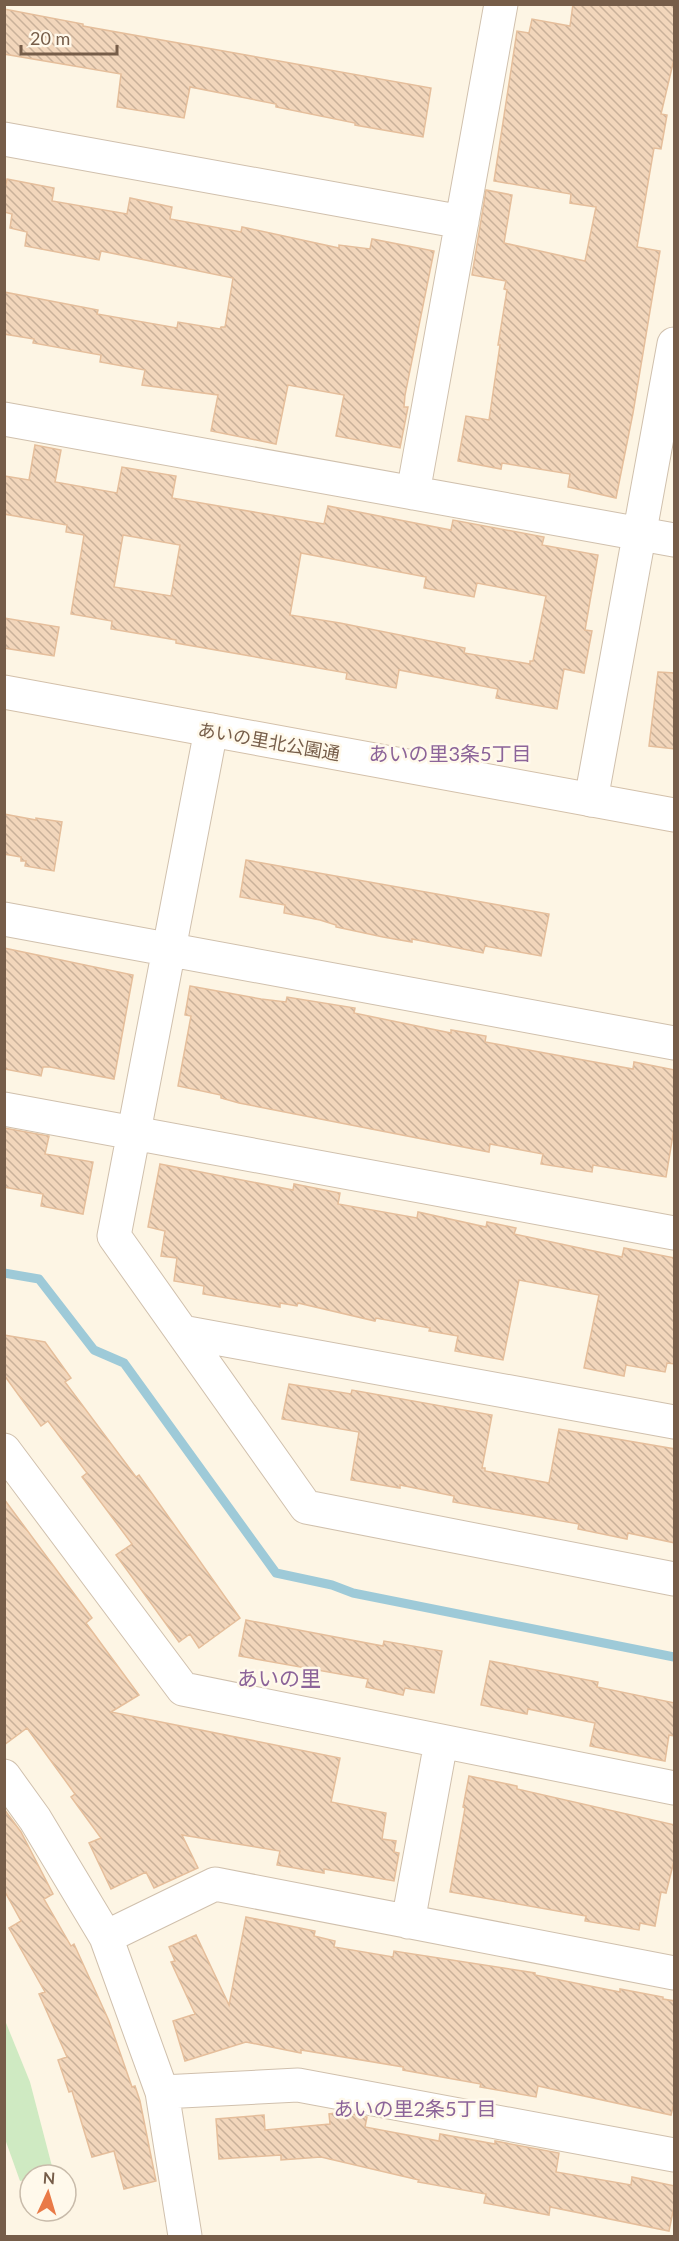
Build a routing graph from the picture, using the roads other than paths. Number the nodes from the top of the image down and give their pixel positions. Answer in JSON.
{"nodes":[{"id":1,"x":501,"y":4,"type":"edge"},
{"id":2,"x":4,"y":139,"type":"edge"},
{"id":3,"x":462,"y":222,"type":"junction"},
{"id":4,"x":675,"y":344,"type":"edge"},
{"id":5,"x":4,"y":419,"type":"edge"},
{"id":6,"x":413,"y":494,"type":"junction"},
{"id":7,"x":640,"y":534,"type":"junction"},
{"id":8,"x":675,"y":540,"type":"edge"},
{"id":9,"x":4,"y":692,"type":"edge"},
{"id":10,"x":212,"y":730,"type":"junction"},
{"id":11,"x":591,"y":800,"type":"junction"},
{"id":12,"x":675,"y":815,"type":"edge"},
{"id":13,"x":4,"y":919,"type":"edge"},
{"id":14,"x":169,"y":950,"type":"junction"},
{"id":15,"x":675,"y":1042,"type":"edge"},
{"id":16,"x":4,"y":1109,"type":"edge"},
{"id":17,"x":134,"y":1133,"type":"junction"},
{"id":18,"x":675,"y":1233,"type":"edge"},
{"id":19,"x":182,"y":1332,"type":"junction"},
{"id":20,"x":675,"y":1422,"type":"edge"},
{"id":21,"x":4,"y":1450,"type":"edge"},
{"id":22,"x":675,"y":1579,"type":"edge"},
{"id":23,"x":441,"y":1742,"type":"junction"},
{"id":24,"x":4,"y":1776,"type":"edge"},
{"id":25,"x":675,"y":1788,"type":"edge"},
{"id":26,"x":408,"y":1922,"type":"junction"},
{"id":27,"x":106,"y":1937,"type":"junction"},
{"id":28,"x":675,"y":1972,"type":"edge"},
{"id":29,"x":162,"y":2092,"type":"junction"},
{"id":30,"x":675,"y":2155,"type":"edge"},
{"id":31,"x":185,"y":2236,"type":"edge"}],
"edges":[{"from":1,"to":3,"type":"street"},
{"from":2,"to":3,"type":"street"},
{"from":3,"to":6,"type":"street"},
{"from":4,"to":7,"type":"street"},
{"from":5,"to":6,"type":"street"},
{"from":6,"to":7,"type":"street"},
{"from":7,"to":8,"type":"street"},
{"from":7,"to":11,"type":"street"},
{"from":9,"to":10,"type":"street","name":"あいの里北公園通"},
{"from":10,"to":11,"type":"street","name":"あいの里北公園通"},
{"from":10,"to":14,"type":"street"},
{"from":11,"to":12,"type":"street","name":"あいの里北公園通"},
{"from":13,"to":14,"type":"street"},
{"from":14,"to":15,"type":"street"},
{"from":14,"to":17,"type":"street"},
{"from":16,"to":17,"type":"street"},
{"from":17,"to":18,"type":"street"},
{"from":17,"to":19,"type":"street"},
{"from":19,"to":20,"type":"street"},
{"from":19,"to":22,"type":"street"},
{"from":21,"to":23,"type":"street"},
{"from":23,"to":25,"type":"street"},
{"from":23,"to":26,"type":"street"},
{"from":24,"to":27,"type":"street"},
{"from":26,"to":27,"type":"street"},
{"from":26,"to":28,"type":"street"},
{"from":27,"to":29,"type":"street"},
{"from":29,"to":30,"type":"street"},
{"from":29,"to":31,"type":"street"}]}
